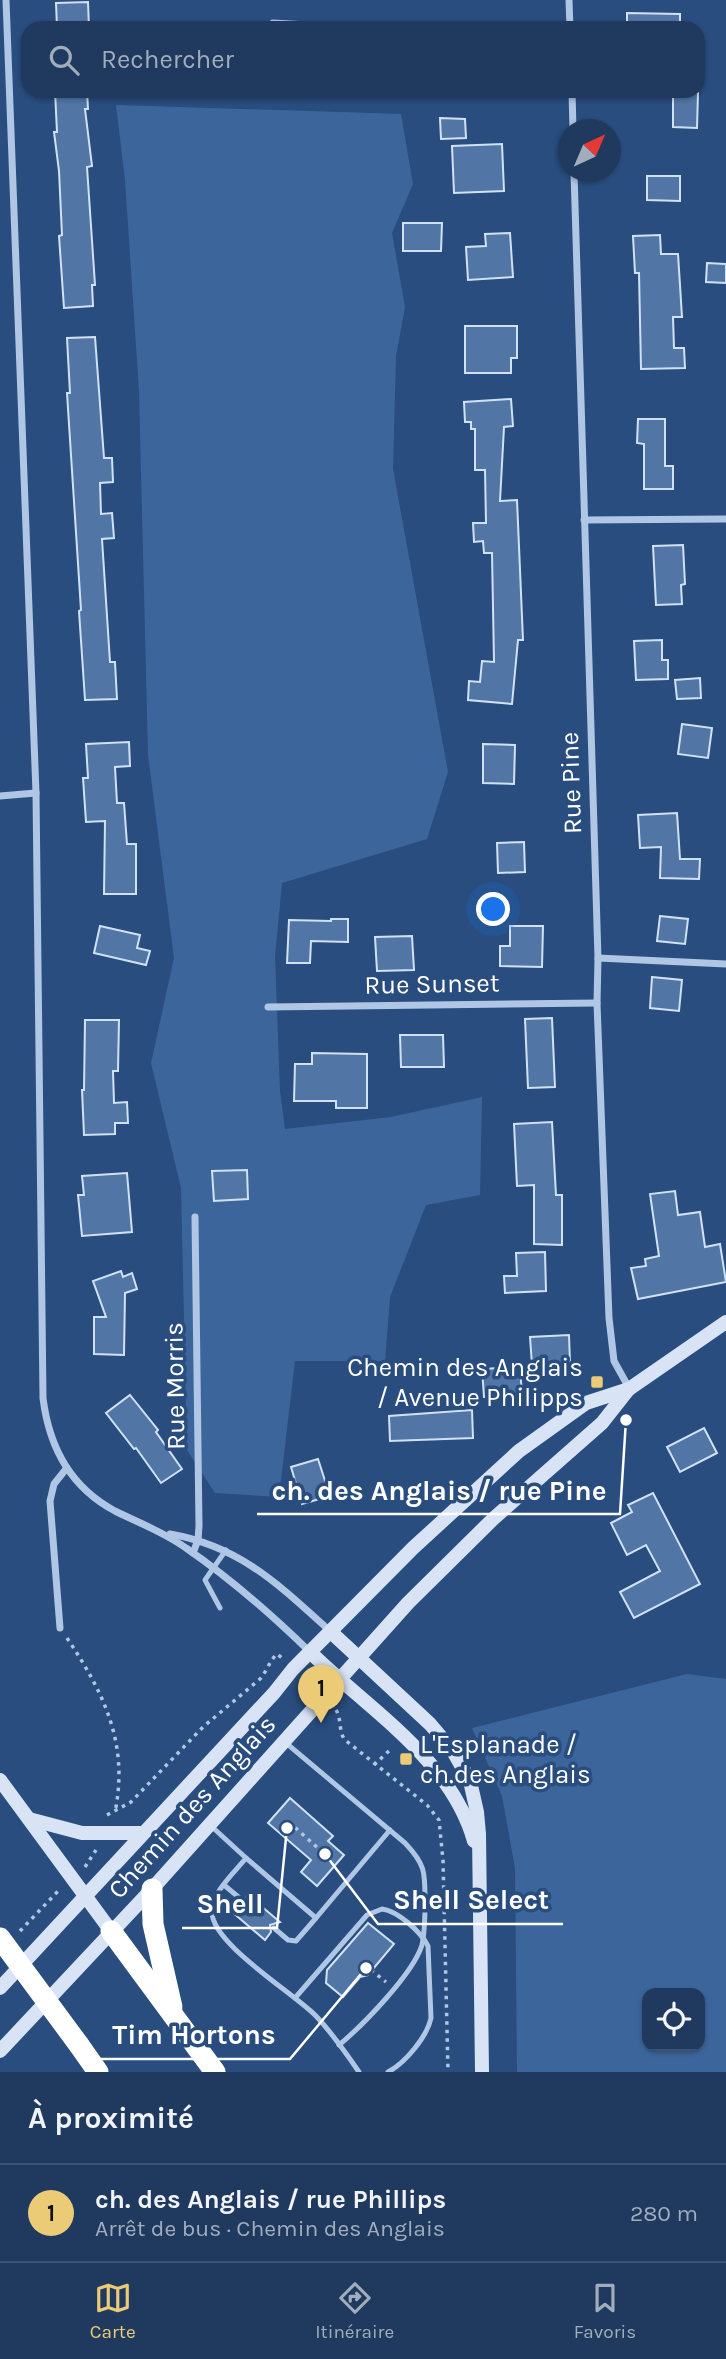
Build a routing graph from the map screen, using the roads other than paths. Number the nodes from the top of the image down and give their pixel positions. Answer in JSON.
{"nodes":[{"id":1,"x":6,"y":0,"type":"edge"},
{"id":2,"x":569,"y":0,"type":"edge"},
{"id":3,"x":570,"y":21,"type":"edge"},
{"id":4,"x":572,"y":98,"type":"edge"},
{"id":5,"x":573,"y":119,"type":"edge"},
{"id":6,"x":574,"y":182,"type":"edge"},
{"id":7,"x":584,"y":520,"type":"junction"},
{"id":8,"x":726,"y":520,"type":"edge"},
{"id":9,"x":36,"y":793,"type":"junction"},
{"id":10,"x":0,"y":796,"type":"edge"},
{"id":11,"x":598,"y":958,"type":"junction"},
{"id":12,"x":726,"y":964,"type":"edge"},
{"id":13,"x":597,"y":1003,"type":"junction"},
{"id":14,"x":268,"y":1007,"type":"dead end"},
{"id":15,"x":195,"y":1217,"type":"dead end"},
{"id":16,"x":726,"y":1322,"type":"edge"},
{"id":17,"x":629,"y":1389,"type":"junction"},
{"id":18,"x":66,"y":1469,"type":"junction"},
{"id":19,"x":165,"y":1533,"type":"junction"},
{"id":20,"x":198,"y":1540,"type":"junction"},
{"id":21,"x":226,"y":1550,"type":"junction"},
{"id":22,"x":194,"y":1553,"type":"junction"},
{"id":23,"x":212,"y":1567,"type":"junction"},
{"id":24,"x":220,"y":1608,"type":"dead end"},
{"id":25,"x":60,"y":1628,"type":"road end"},
{"id":26,"x":331,"y":1632,"type":"junction"},
{"id":27,"x":310,"y":1652,"type":"junction"},
{"id":28,"x":360,"y":1659,"type":"junction"},
{"id":29,"x":340,"y":1681,"type":"junction"},
{"id":30,"x":285,"y":1742,"type":"junction"},
{"id":31,"x":0,"y":1780,"type":"edge"},
{"id":32,"x":29,"y":1819,"type":"junction"},
{"id":33,"x":210,"y":1824,"type":"junction"},
{"id":34,"x":390,"y":1830,"type":"junction"},
{"id":35,"x":142,"y":1833,"type":"junction"},
{"id":36,"x":246,"y":1858,"type":"junction"},
{"id":37,"x":480,"y":1877,"type":"junction"},
{"id":38,"x":224,"y":1885,"type":"junction"},
{"id":39,"x":152,"y":1889,"type":"junction"},
{"id":40,"x":85,"y":1896,"type":"junction"},
{"id":41,"x":242,"y":1900,"type":"dead end"},
{"id":42,"x":316,"y":1918,"type":"junction"},
{"id":43,"x":274,"y":1928,"type":"dead end"},
{"id":44,"x":111,"y":1931,"type":"junction"},
{"id":45,"x":9,"y":1936,"type":"edge"},
{"id":46,"x":423,"y":1938,"type":"junction"},
{"id":47,"x":0,"y":1987,"type":"edge"},
{"id":48,"x":295,"y":1998,"type":"junction"},
{"id":49,"x":174,"y":2017,"type":"junction"},
{"id":50,"x":339,"y":2045,"type":"junction"},
{"id":51,"x":0,"y":2051,"type":"edge"},
{"id":52,"x":98,"y":2072,"type":"edge"},
{"id":53,"x":215,"y":2072,"type":"edge"},
{"id":54,"x":359,"y":2072,"type":"edge"},
{"id":55,"x":387,"y":2072,"type":"edge"},
{"id":56,"x":482,"y":2072,"type":"edge"}],
"edges":[{"from":1,"to":9,"type":"street"},
{"from":2,"to":3,"type":"street"},
{"from":4,"to":5,"type":"street"},
{"from":6,"to":7,"type":"street","name":"Rue Pine"},
{"from":7,"to":8,"type":"street"},
{"from":7,"to":11,"type":"street","name":"Rue Pine"},
{"from":9,"to":10,"type":"street"},
{"from":9,"to":18,"type":"street"},
{"from":11,"to":12,"type":"street"},
{"from":11,"to":13,"type":"street","name":"Rue Pine"},
{"from":13,"to":14,"type":"street","name":"Rue Sunset"},
{"from":13,"to":17,"type":"street","name":"Rue Pine"},
{"from":15,"to":20,"type":"street","name":"Rue Morris"},
{"from":16,"to":17,"type":"street","name":"Chemin des Anglais"},
{"from":17,"to":26,"type":"street","name":"Chemin des Anglais"},
{"from":17,"to":28,"type":"street","name":"Chemin des Anglais"},
{"from":18,"to":19,"type":"street"},
{"from":18,"to":25,"type":"street"},
{"from":19,"to":20,"type":"street"},
{"from":19,"to":22,"type":"street"},
{"from":20,"to":21,"type":"street"},
{"from":20,"to":22,"type":"street","name":"Rue Morris"},
{"from":21,"to":23,"type":"lane"},
{"from":21,"to":26,"type":"street"},
{"from":22,"to":23,"type":"street"},
{"from":23,"to":24,"type":"lane"},
{"from":23,"to":27,"type":"street"},
{"from":26,"to":27,"type":"street","name":"Chemin des Anglais"},
{"from":26,"to":28,"type":"street"},
{"from":27,"to":29,"type":"street"},
{"from":27,"to":35,"type":"street","name":"Chemin des Anglais"},
{"from":28,"to":29,"type":"street","name":"Chemin des Anglais"},
{"from":28,"to":37,"type":"street"},
{"from":29,"to":30,"type":"street","name":"Chemin des Anglais"},
{"from":29,"to":37,"type":"street"},
{"from":30,"to":33,"type":"street","name":"Chemin des Anglais"},
{"from":30,"to":34,"type":"lane"},
{"from":31,"to":32,"type":"street"},
{"from":32,"to":35,"type":"street"},
{"from":32,"to":40,"type":"street"},
{"from":33,"to":36,"type":"lane"},
{"from":33,"to":39,"type":"street","name":"Chemin des Anglais"},
{"from":34,"to":42,"type":"lane"},
{"from":34,"to":46,"type":"lane"},
{"from":35,"to":40,"type":"street","name":"Chemin des Anglais"},
{"from":36,"to":38,"type":"lane"},
{"from":36,"to":42,"type":"lane"},
{"from":37,"to":56,"type":"street"},
{"from":38,"to":41,"type":"lane"},
{"from":38,"to":48,"type":"lane"},
{"from":39,"to":44,"type":"street","name":"Chemin des Anglais"},
{"from":39,"to":49,"type":"highway"},
{"from":40,"to":44,"type":"street"},
{"from":40,"to":47,"type":"street","name":"Chemin des Anglais"},
{"from":42,"to":43,"type":"lane"},
{"from":44,"to":49,"type":"highway"},
{"from":44,"to":51,"type":"street","name":"Chemin des Anglais"},
{"from":45,"to":52,"type":"highway","bridge":true},
{"from":46,"to":48,"type":"lane"},
{"from":46,"to":50,"type":"lane"},
{"from":46,"to":55,"type":"lane"},
{"from":48,"to":50,"type":"lane"},
{"from":49,"to":53,"type":"highway"},
{"from":50,"to":54,"type":"lane"}]}
